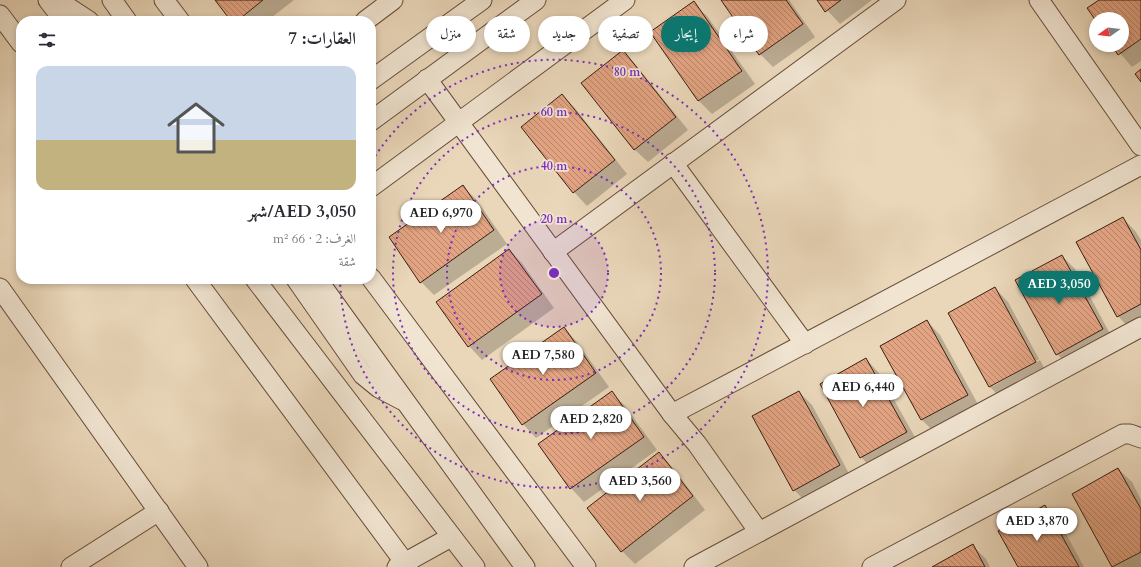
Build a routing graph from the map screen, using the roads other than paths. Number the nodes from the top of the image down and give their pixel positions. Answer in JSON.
{"nodes":[{"id":1,"x":48,"y":0,"type":"edge"},
{"id":2,"x":57,"y":0,"type":"edge"},
{"id":3,"x":112,"y":0,"type":"edge"},
{"id":4,"x":164,"y":0,"type":"edge"},
{"id":5,"x":393,"y":0,"type":"edge"},
{"id":6,"x":482,"y":0,"type":"edge"},
{"id":7,"x":536,"y":0,"type":"edge"},
{"id":8,"x":625,"y":0,"type":"edge"},
{"id":9,"x":896,"y":0,"type":"edge"},
{"id":10,"x":1039,"y":0,"type":"edge"},
{"id":11,"x":370,"y":11,"type":"edge"},
{"id":12,"x":0,"y":15,"type":"edge"},
{"id":13,"x":60,"y":16,"type":"edge"},
{"id":14,"x":81,"y":16,"type":"edge"},
{"id":15,"x":124,"y":16,"type":"edge"},
{"id":16,"x":176,"y":16,"type":"edge"},
{"id":17,"x":16,"y":36,"type":"edge"},
{"id":18,"x":376,"y":76,"type":"edge"},
{"id":19,"x":428,"y":79,"type":"junction"},
{"id":20,"x":376,"y":117,"type":"edge"},
{"id":21,"x":458,"y":122,"type":"junction"},
{"id":22,"x":1141,"y":146,"type":"edge"},
{"id":23,"x":674,"y":164,"type":"junction"},
{"id":24,"x":1141,"y":165,"type":"edge"},
{"id":25,"x":376,"y":183,"type":"edge"},
{"id":26,"x":553,"y":252,"type":"junction"},
{"id":27,"x":199,"y":284,"type":"edge"},
{"id":28,"x":259,"y":284,"type":"edge"},
{"id":29,"x":299,"y":284,"type":"edge"},
{"id":30,"x":321,"y":284,"type":"edge"},
{"id":31,"x":333,"y":284,"type":"edge"},
{"id":32,"x":375,"y":284,"type":"edge"},
{"id":33,"x":0,"y":288,"type":"edge"},
{"id":34,"x":337,"y":306,"type":"junction"},
{"id":35,"x":1141,"y":327,"type":"edge"},
{"id":36,"x":805,"y":344,"type":"junction"},
{"id":37,"x":405,"y":402,"type":"junction"},
{"id":38,"x":672,"y":414,"type":"junction"},
{"id":39,"x":1141,"y":438,"type":"edge"},
{"id":40,"x":159,"y":511,"type":"junction"},
{"id":41,"x":759,"y":532,"type":"junction"},
{"id":42,"x":451,"y":536,"type":"junction"},
{"id":43,"x":403,"y":566,"type":"edge"},
{"id":44,"x":72,"y":567,"type":"edge"},
{"id":45,"x":198,"y":567,"type":"edge"},
{"id":46,"x":474,"y":567,"type":"edge"},
{"id":47,"x":525,"y":567,"type":"edge"},
{"id":48,"x":586,"y":567,"type":"edge"},
{"id":49,"x":694,"y":567,"type":"edge"},
{"id":50,"x":872,"y":567,"type":"edge"}],
"edges":[{"from":1,"to":13,"type":"street"},
{"from":2,"to":14,"type":"street"},
{"from":3,"to":15,"type":"street"},
{"from":4,"to":16,"type":"street"},
{"from":5,"to":11,"type":"street"},
{"from":6,"to":18,"type":"street"},
{"from":7,"to":19,"type":"street"},
{"from":8,"to":21,"type":"street"},
{"from":9,"to":23,"type":"street"},
{"from":10,"to":22,"type":"street"},
{"from":12,"to":17,"type":"street"},
{"from":19,"to":20,"type":"street"},
{"from":19,"to":21,"type":"street"},
{"from":21,"to":25,"type":"street"},
{"from":21,"to":26,"type":"street"},
{"from":23,"to":26,"type":"street"},
{"from":23,"to":36,"type":"street"},
{"from":24,"to":36,"type":"street"},
{"from":26,"to":38,"type":"street"},
{"from":27,"to":43,"type":"street"},
{"from":28,"to":42,"type":"street"},
{"from":29,"to":37,"type":"street"},
{"from":30,"to":34,"type":"street"},
{"from":31,"to":34,"type":"street"},
{"from":32,"to":48,"type":"street"},
{"from":33,"to":40,"type":"street"},
{"from":34,"to":37,"type":"street"},
{"from":35,"to":41,"type":"street"},
{"from":36,"to":38,"type":"street"},
{"from":37,"to":47,"type":"street"},
{"from":38,"to":41,"type":"street"},
{"from":39,"to":50,"type":"street"},
{"from":40,"to":44,"type":"street"},
{"from":40,"to":45,"type":"street"},
{"from":41,"to":49,"type":"street"},
{"from":42,"to":43,"type":"street"},
{"from":42,"to":46,"type":"street"}]}
